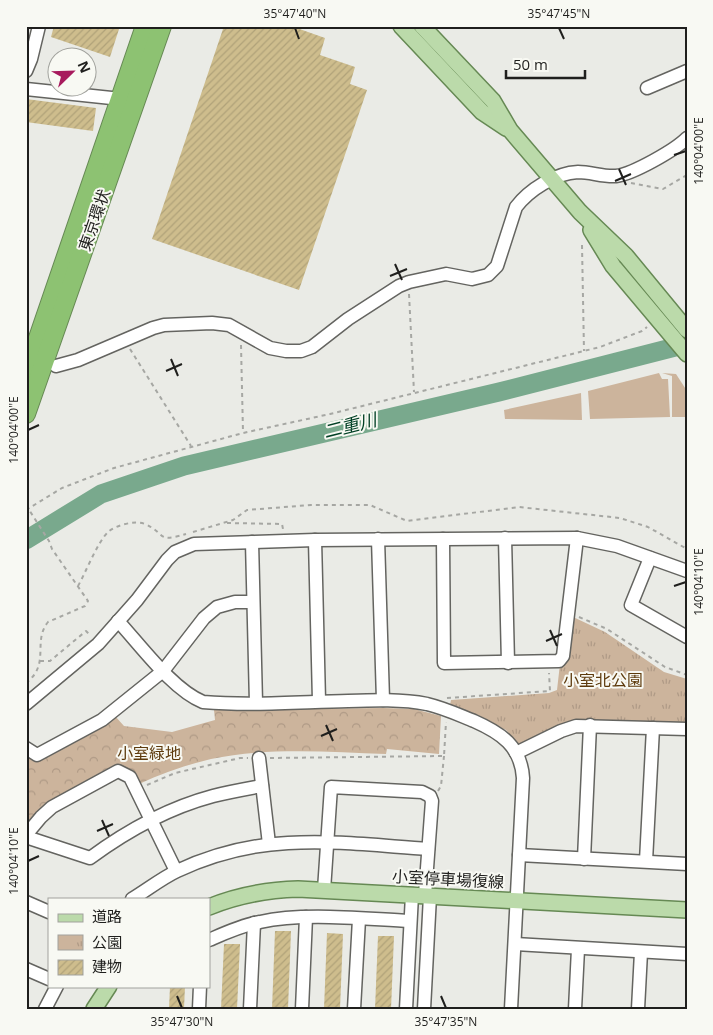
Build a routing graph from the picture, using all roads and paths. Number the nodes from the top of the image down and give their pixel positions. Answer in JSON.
{"nodes":[{"id":1,"x":38,"y":26,"type":"edge"},
{"id":2,"x":145,"y":26,"type":"edge"},
{"id":3,"x":162,"y":26,"type":"edge"},
{"id":4,"x":401,"y":26,"type":"edge"},
{"id":5,"x":422,"y":26,"type":"edge"},
{"id":6,"x":687,"y":70,"type":"edge"},
{"id":7,"x":26,"y":71,"type":"edge"},
{"id":8,"x":647,"y":88,"type":"dead end"},
{"id":9,"x":26,"y":89,"type":"edge"},
{"id":10,"x":121,"y":99,"type":"junction"},
{"id":11,"x":510,"y":130,"type":"junction"},
{"id":12,"x":687,"y":138,"type":"edge"},
{"id":13,"x":687,"y":175,"type":"edge"},
{"id":14,"x":614,"y":176,"type":"junction"},
{"id":15,"x":553,"y":180,"type":"junction"},
{"id":16,"x":580,"y":212,"type":"junction"},
{"id":17,"x":582,"y":245,"type":"dead end"},
{"id":18,"x":409,"y":282,"type":"junction"},
{"id":19,"x":651,"y":324,"type":"dead end"},
{"id":20,"x":686,"y":329,"type":"edge"},
{"id":21,"x":244,"y":333,"type":"junction"},
{"id":22,"x":124,"y":341,"type":"junction"},
{"id":23,"x":584,"y":351,"type":"junction"},
{"id":24,"x":687,"y":354,"type":"edge"},
{"id":25,"x":56,"y":366,"type":"dead end"},
{"id":26,"x":27,"y":368,"type":"edge"},
{"id":27,"x":414,"y":393,"type":"junction"},
{"id":28,"x":26,"y":414,"type":"edge"},
{"id":29,"x":243,"y":433,"type":"junction"},
{"id":30,"x":192,"y":447,"type":"junction"},
{"id":31,"x":26,"y":505,"type":"edge"},
{"id":32,"x":28,"y":509,"type":"edge"},
{"id":33,"x":224,"y":523,"type":"junction"},
{"id":34,"x":505,"y":538,"type":"junction"},
{"id":35,"x":577,"y":538,"type":"junction"},
{"id":36,"x":378,"y":539,"type":"junction"},
{"id":37,"x":443,"y":539,"type":"junction"},
{"id":38,"x":315,"y":540,"type":"junction"},
{"id":39,"x":284,"y":541,"type":"junction"},
{"id":40,"x":252,"y":542,"type":"junction"},
{"id":41,"x":687,"y":549,"type":"edge"},
{"id":42,"x":650,"y":558,"type":"junction"},
{"id":43,"x":687,"y":571,"type":"edge"},
{"id":44,"x":78,"y":586,"type":"junction"},
{"id":45,"x":253,"y":602,"type":"junction"},
{"id":46,"x":568,"y":612,"type":"junction"},
{"id":47,"x":118,"y":621,"type":"junction"},
{"id":48,"x":687,"y":637,"type":"edge"},
{"id":49,"x":98,"y":644,"type":"junction"},
{"id":50,"x":40,"y":661,"type":"junction"},
{"id":51,"x":549,"y":662,"type":"junction"},
{"id":52,"x":508,"y":663,"type":"junction"},
{"id":53,"x":163,"y":671,"type":"junction"},
{"id":54,"x":687,"y":675,"type":"edge"},
{"id":55,"x":26,"y":683,"type":"edge"},
{"id":56,"x":383,"y":700,"type":"junction"},
{"id":57,"x":318,"y":702,"type":"junction"},
{"id":58,"x":256,"y":703,"type":"junction"},
{"id":59,"x":26,"y":704,"type":"edge"},
{"id":60,"x":447,"y":710,"type":"junction"},
{"id":61,"x":590,"y":726,"type":"junction"},
{"id":62,"x":653,"y":728,"type":"junction"},
{"id":63,"x":687,"y":729,"type":"edge"},
{"id":64,"x":26,"y":748,"type":"edge"},
{"id":65,"x":516,"y":753,"type":"junction"},
{"id":66,"x":444,"y":756,"type":"junction"},
{"id":67,"x":259,"y":758,"type":"junction"},
{"id":68,"x":262,"y":786,"type":"junction"},
{"id":69,"x":136,"y":789,"type":"junction"},
{"id":70,"x":432,"y":801,"type":"junction"},
{"id":71,"x":150,"y":819,"type":"junction"},
{"id":72,"x":26,"y":836,"type":"edge"},
{"id":73,"x":327,"y":843,"type":"junction"},
{"id":74,"x":269,"y":844,"type":"junction"},
{"id":75,"x":428,"y":849,"type":"junction"},
{"id":76,"x":520,"y":855,"type":"junction"},
{"id":77,"x":584,"y":859,"type":"junction"},
{"id":78,"x":646,"y":861,"type":"junction"},
{"id":79,"x":687,"y":864,"type":"edge"},
{"id":80,"x":176,"y":872,"type":"junction"},
{"id":81,"x":324,"y":890,"type":"junction"},
{"id":82,"x":422,"y":895,"type":"junction"},
{"id":83,"x":134,"y":898,"type":"edge"},
{"id":84,"x":517,"y":901,"type":"junction"},
{"id":85,"x":26,"y":902,"type":"edge"},
{"id":86,"x":210,"y":907,"type":"edge"},
{"id":87,"x":687,"y":910,"type":"edge"},
{"id":88,"x":48,"y":912,"type":"edge"},
{"id":89,"x":306,"y":917,"type":"junction"},
{"id":90,"x":359,"y":919,"type":"junction"},
{"id":91,"x":410,"y":921,"type":"junction"},
{"id":92,"x":254,"y":923,"type":"junction"},
{"id":93,"x":210,"y":940,"type":"edge"},
{"id":94,"x":514,"y":944,"type":"junction"},
{"id":95,"x":578,"y":949,"type":"junction"},
{"id":96,"x":641,"y":952,"type":"junction"},
{"id":97,"x":687,"y":954,"type":"edge"},
{"id":98,"x":26,"y":969,"type":"edge"},
{"id":99,"x":48,"y":979,"type":"edge"},
{"id":100,"x":56,"y":988,"type":"edge"},
{"id":101,"x":108,"y":988,"type":"edge"},
{"id":102,"x":200,"y":988,"type":"edge"},
{"id":103,"x":45,"y":1009,"type":"edge"},
{"id":104,"x":94,"y":1009,"type":"edge"},
{"id":105,"x":199,"y":1009,"type":"edge"},
{"id":106,"x":250,"y":1009,"type":"edge"},
{"id":107,"x":302,"y":1009,"type":"edge"},
{"id":108,"x":354,"y":1009,"type":"edge"},
{"id":109,"x":406,"y":1009,"type":"edge"},
{"id":110,"x":424,"y":1009,"type":"edge"},
{"id":111,"x":511,"y":1009,"type":"edge"},
{"id":112,"x":575,"y":1009,"type":"edge"},
{"id":113,"x":638,"y":1009,"type":"edge"}],
"edges":[{"from":1,"to":7,"type":"street"},
{"from":2,"to":10,"type":"highway","name":"東京環状"},
{"from":3,"to":28,"type":"highway","name":"東京環状"},
{"from":4,"to":11,"type":"main road"},
{"from":5,"to":11,"type":"main road"},
{"from":6,"to":8,"type":"street"},
{"from":9,"to":10,"type":"street"},
{"from":10,"to":26,"type":"highway","name":"東京環状"},
{"from":11,"to":15,"type":"main road"},
{"from":12,"to":14,"type":"street"},
{"from":13,"to":14,"type":"path"},
{"from":14,"to":15,"type":"street"},
{"from":15,"to":16,"type":"main road"},
{"from":15,"to":18,"type":"street"},
{"from":16,"to":20,"type":"main road"},
{"from":16,"to":24,"type":"main road"},
{"from":17,"to":23,"type":"path"},
{"from":18,"to":21,"type":"street"},
{"from":18,"to":27,"type":"path"},
{"from":19,"to":23,"type":"path"},
{"from":21,"to":22,"type":"street"},
{"from":21,"to":29,"type":"path"},
{"from":22,"to":25,"type":"street"},
{"from":22,"to":30,"type":"path"},
{"from":23,"to":27,"type":"path"},
{"from":27,"to":29,"type":"path"},
{"from":29,"to":30,"type":"path"},
{"from":30,"to":32,"type":"path"},
{"from":31,"to":32,"type":"path"},
{"from":32,"to":44,"type":"path"},
{"from":33,"to":39,"type":"path"},
{"from":33,"to":41,"type":"path"},
{"from":33,"to":44,"type":"path"},
{"from":34,"to":35,"type":"street"},
{"from":34,"to":37,"type":"street"},
{"from":34,"to":52,"type":"street"},
{"from":35,"to":42,"type":"street"},
{"from":35,"to":46,"type":"street"},
{"from":36,"to":37,"type":"street"},
{"from":36,"to":38,"type":"street"},
{"from":36,"to":56,"type":"street"},
{"from":37,"to":52,"type":"street"},
{"from":38,"to":39,"type":"street"},
{"from":38,"to":57,"type":"street"},
{"from":39,"to":40,"type":"street"},
{"from":40,"to":45,"type":"street"},
{"from":40,"to":47,"type":"street"},
{"from":42,"to":43,"type":"street"},
{"from":42,"to":48,"type":"street"},
{"from":44,"to":50,"type":"path"},
{"from":45,"to":53,"type":"street"},
{"from":45,"to":58,"type":"street"},
{"from":46,"to":51,"type":"street"},
{"from":46,"to":54,"type":"path"},
{"from":47,"to":49,"type":"street"},
{"from":47,"to":53,"type":"street"},
{"from":49,"to":50,"type":"path"},
{"from":49,"to":59,"type":"street"},
{"from":50,"to":55,"type":"path"},
{"from":51,"to":52,"type":"street"},
{"from":51,"to":60,"type":"path"},
{"from":53,"to":58,"type":"street"},
{"from":53,"to":64,"type":"street"},
{"from":56,"to":57,"type":"street"},
{"from":56,"to":60,"type":"street"},
{"from":57,"to":58,"type":"street"},
{"from":60,"to":65,"type":"street"},
{"from":60,"to":66,"type":"path"},
{"from":61,"to":62,"type":"street"},
{"from":61,"to":65,"type":"street"},
{"from":61,"to":77,"type":"street"},
{"from":62,"to":63,"type":"street"},
{"from":62,"to":78,"type":"street"},
{"from":65,"to":76,"type":"street"},
{"from":66,"to":67,"type":"path"},
{"from":66,"to":70,"type":"path"},
{"from":67,"to":68,"type":"street"},
{"from":67,"to":69,"type":"path"},
{"from":68,"to":71,"type":"street"},
{"from":68,"to":74,"type":"street"},
{"from":69,"to":71,"type":"street"},
{"from":69,"to":72,"type":"street"},
{"from":70,"to":73,"type":"street"},
{"from":70,"to":75,"type":"street"},
{"from":71,"to":72,"type":"street"},
{"from":71,"to":80,"type":"street"},
{"from":73,"to":74,"type":"street"},
{"from":73,"to":75,"type":"street"},
{"from":73,"to":81,"type":"street"},
{"from":74,"to":80,"type":"street"},
{"from":75,"to":82,"type":"street"},
{"from":76,"to":77,"type":"street"},
{"from":76,"to":84,"type":"street"},
{"from":77,"to":78,"type":"street"},
{"from":78,"to":79,"type":"street"},
{"from":80,"to":83,"type":"street"},
{"from":81,"to":82,"type":"main road","name":"小室停車場復線"},
{"from":81,"to":86,"type":"main road","name":"小室停車場復線"},
{"from":82,"to":84,"type":"main road","name":"小室停車場復線"},
{"from":82,"to":91,"type":"street"},
{"from":82,"to":110,"type":"street"},
{"from":84,"to":87,"type":"main road","name":"小室停車場復線"},
{"from":84,"to":94,"type":"street"},
{"from":85,"to":88,"type":"street"},
{"from":89,"to":90,"type":"street"},
{"from":89,"to":92,"type":"street"},
{"from":89,"to":107,"type":"street"},
{"from":90,"to":91,"type":"street"},
{"from":90,"to":108,"type":"street"},
{"from":91,"to":109,"type":"street"},
{"from":92,"to":93,"type":"street"},
{"from":92,"to":106,"type":"street"},
{"from":94,"to":95,"type":"street"},
{"from":94,"to":111,"type":"street"},
{"from":95,"to":96,"type":"street"},
{"from":95,"to":112,"type":"street"},
{"from":96,"to":97,"type":"street"},
{"from":96,"to":113,"type":"street"},
{"from":98,"to":99,"type":"street"},
{"from":100,"to":103,"type":"street"},
{"from":101,"to":104,"type":"main road"},
{"from":102,"to":105,"type":"street"}]}
